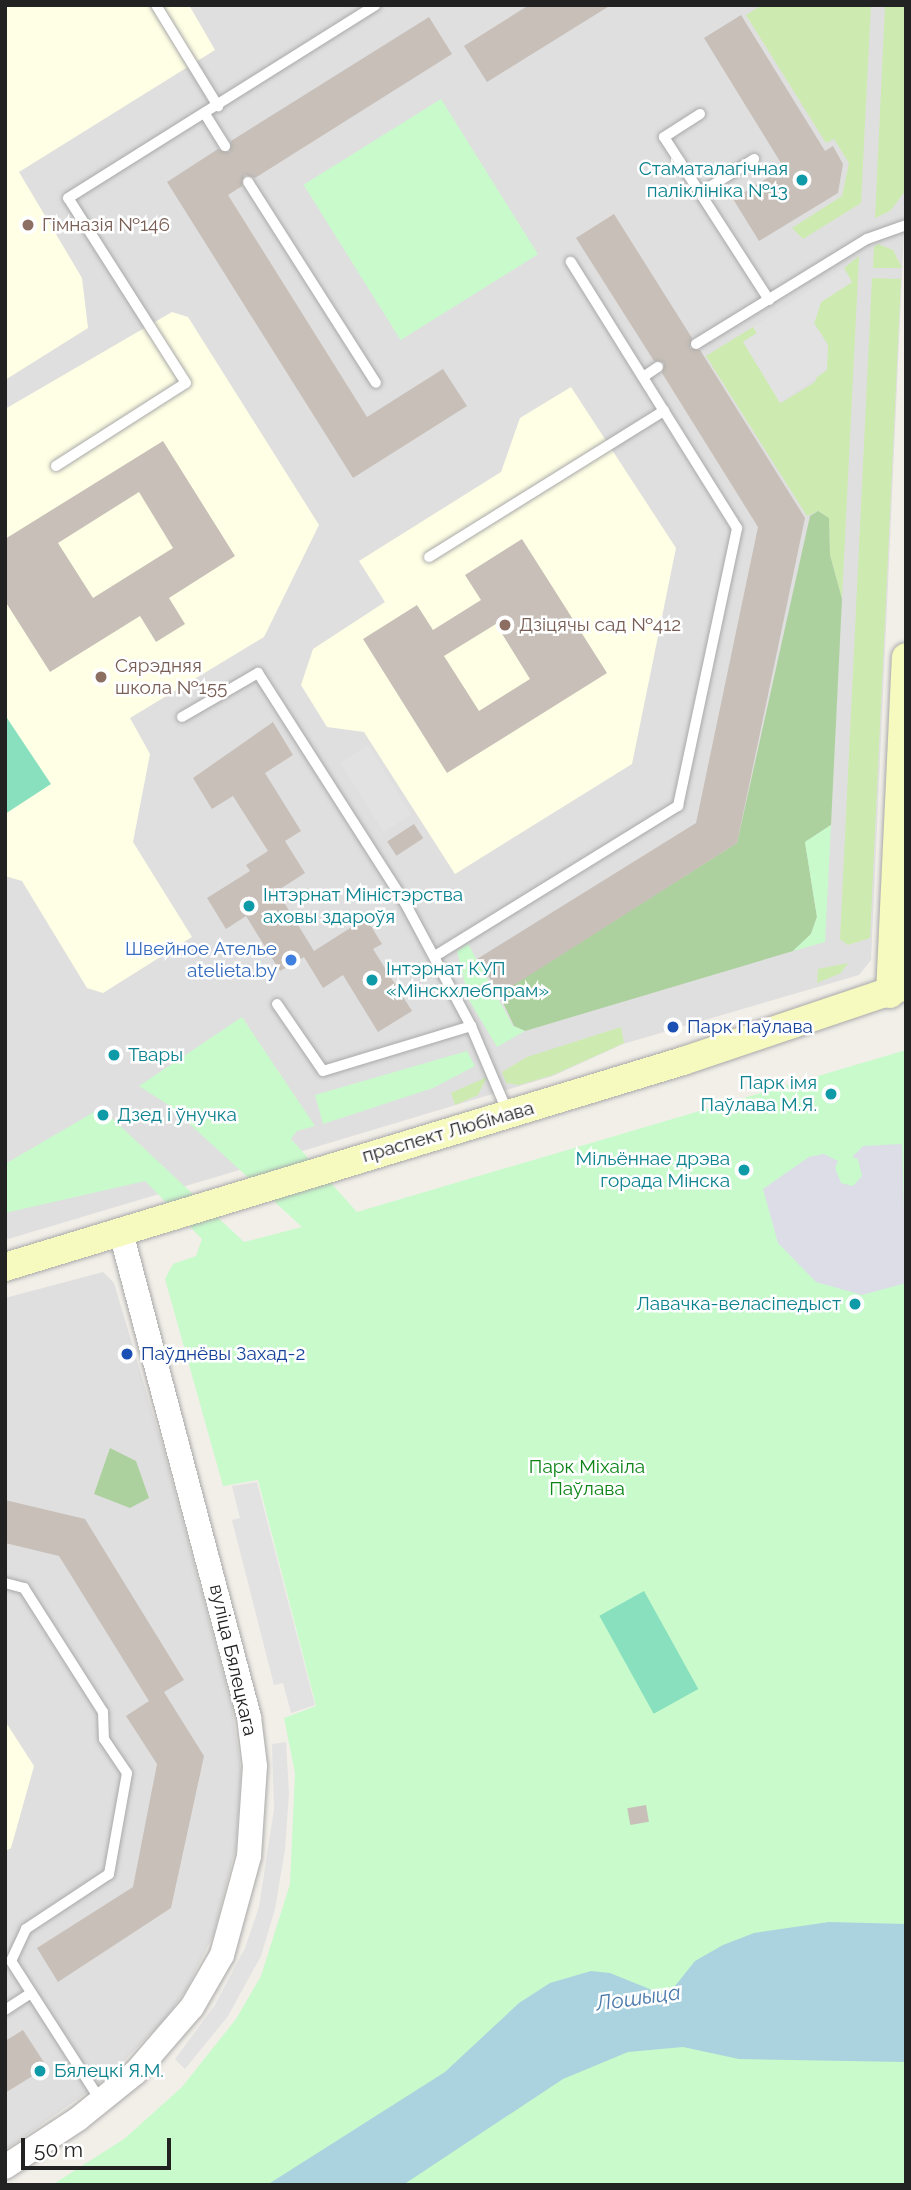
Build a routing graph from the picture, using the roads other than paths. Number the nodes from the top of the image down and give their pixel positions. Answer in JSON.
{"nodes":[{"id":1,"x":156,"y":5,"type":"edge"},
{"id":2,"x":376,"y":5,"type":"edge"},
{"id":3,"x":218,"y":106,"type":"junction"},
{"id":4,"x":205,"y":114,"type":"junction"},
{"id":5,"x":700,"y":114,"type":"dead end"},
{"id":6,"x":225,"y":146,"type":"dead end"},
{"id":7,"x":754,"y":159,"type":"dead end"},
{"id":8,"x":248,"y":182,"type":"dead end"},
{"id":9,"x":700,"y":193,"type":"junction"},
{"id":10,"x":906,"y":225,"type":"edge"},
{"id":11,"x":571,"y":262,"type":"dead end"},
{"id":12,"x":769,"y":300,"type":"junction"},
{"id":13,"x":696,"y":344,"type":"dead end"},
{"id":14,"x":658,"y":367,"type":"dead end"},
{"id":15,"x":643,"y":377,"type":"junction"},
{"id":16,"x":376,"y":383,"type":"dead end"},
{"id":17,"x":664,"y":411,"type":"junction"},
{"id":18,"x":56,"y":466,"type":"dead end"},
{"id":19,"x":429,"y":558,"type":"dead end"},
{"id":20,"x":906,"y":657,"type":"edge"},
{"id":21,"x":182,"y":717,"type":"dead end"},
{"id":22,"x":435,"y":956,"type":"junction"},
{"id":23,"x":900,"y":991,"type":"edge"},
{"id":24,"x":277,"y":1004,"type":"dead end"},
{"id":25,"x":471,"y":1026,"type":"junction"},
{"id":26,"x":508,"y":1115,"type":"junction"},
{"id":27,"x":121,"y":1234,"type":"junction"},
{"id":28,"x":5,"y":1268,"type":"edge"},
{"id":29,"x":5,"y":1583,"type":"edge"},
{"id":30,"x":30,"y":1994,"type":"junction"},
{"id":31,"x":5,"y":2010,"type":"edge"},
{"id":32,"x":102,"y":2101,"type":"junction"},
{"id":33,"x":5,"y":2167,"type":"edge"}],
"edges":[{"from":1,"to":3,"type":"lane"},
{"from":2,"to":3,"type":"lane"},
{"from":3,"to":4,"type":"lane"},
{"from":4,"to":6,"type":"lane"},
{"from":4,"to":18,"type":"lane"},
{"from":5,"to":9,"type":"lane"},
{"from":7,"to":9,"type":"lane"},
{"from":8,"to":16,"type":"lane"},
{"from":9,"to":12,"type":"lane"},
{"from":10,"to":12,"type":"lane"},
{"from":11,"to":15,"type":"lane"},
{"from":12,"to":13,"type":"lane"},
{"from":14,"to":15,"type":"lane"},
{"from":15,"to":17,"type":"lane"},
{"from":17,"to":19,"type":"lane"},
{"from":17,"to":22,"type":"lane"},
{"from":20,"to":23,"type":"main road"},
{"from":21,"to":22,"type":"lane"},
{"from":22,"to":25,"type":"lane"},
{"from":23,"to":26,"type":"main road","name":"праспект Любімава"},
{"from":24,"to":25,"type":"lane"},
{"from":25,"to":26,"type":"lane"},
{"from":26,"to":27,"type":"main road","name":"праспект Любімава"},
{"from":27,"to":28,"type":"main road","name":"праспект Любімава"},
{"from":27,"to":32,"type":"street","name":"вуліца Бялецкага"},
{"from":29,"to":30,"type":"lane"},
{"from":30,"to":31,"type":"lane"},
{"from":30,"to":32,"type":"lane"},
{"from":32,"to":33,"type":"street","name":"вуліца Бялецкага"}]}
